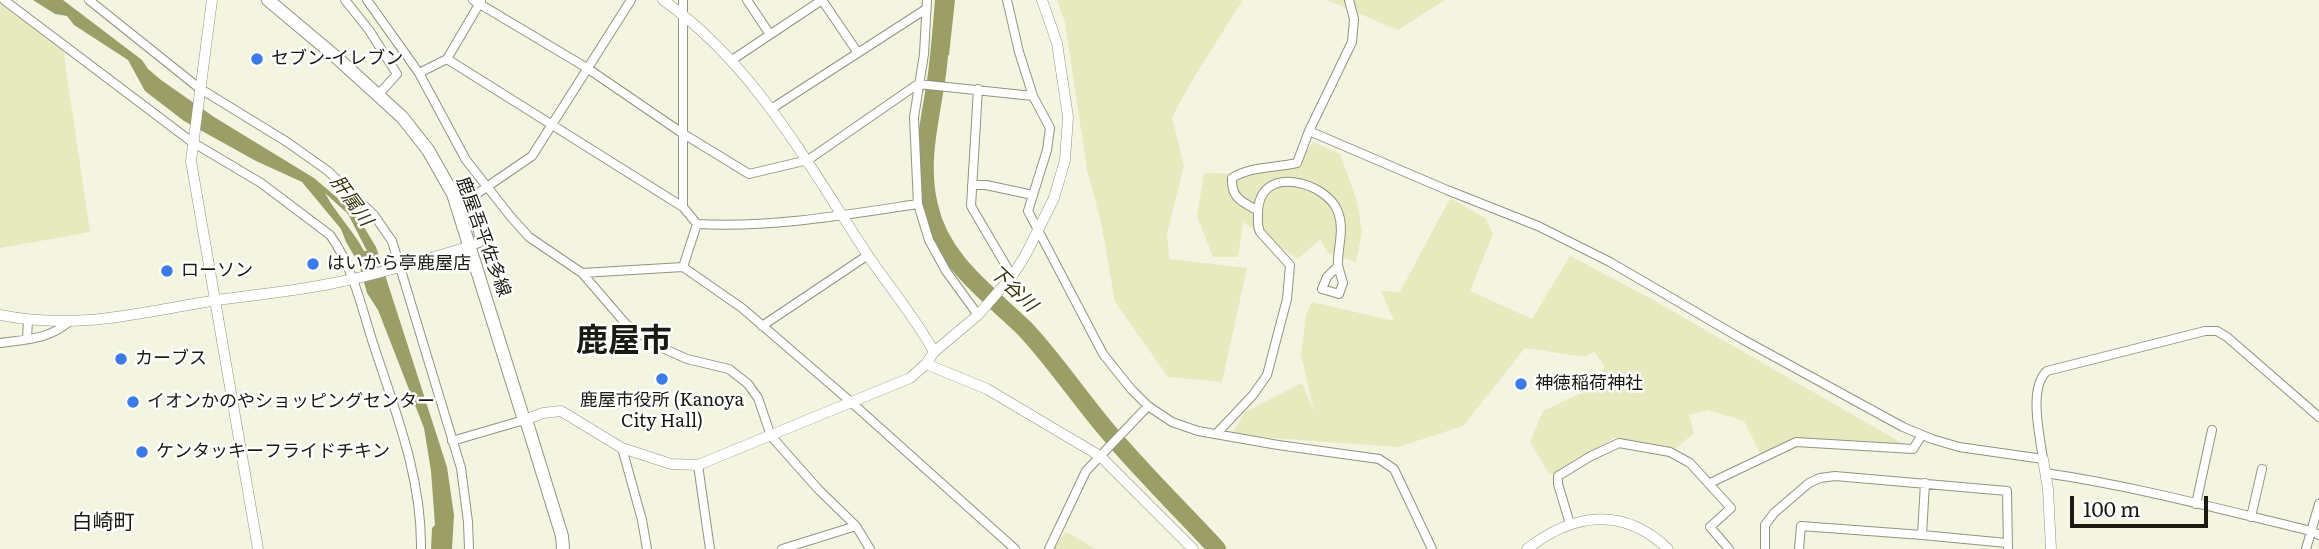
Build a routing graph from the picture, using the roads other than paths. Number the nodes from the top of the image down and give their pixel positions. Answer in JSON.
{"nodes":[{"id":1,"x":4,"y":0,"type":"edge"},
{"id":2,"x":89,"y":0,"type":"edge"},
{"id":3,"x":212,"y":0,"type":"edge"},
{"id":4,"x":268,"y":0,"type":"edge"},
{"id":5,"x":345,"y":0,"type":"edge"},
{"id":6,"x":367,"y":0,"type":"edge"},
{"id":7,"x":631,"y":0,"type":"edge"},
{"id":8,"x":663,"y":0,"type":"edge"},
{"id":9,"x":683,"y":0,"type":"edge"},
{"id":10,"x":747,"y":0,"type":"edge"},
{"id":11,"x":822,"y":0,"type":"edge"},
{"id":12,"x":1007,"y":0,"type":"edge"},
{"id":13,"x":1042,"y":0,"type":"edge"},
{"id":14,"x":1349,"y":0,"type":"edge"},
{"id":15,"x":478,"y":1,"type":"edge"},
{"id":16,"x":927,"y":4,"type":"edge"},
{"id":17,"x":684,"y":14,"type":"junction"},
{"id":18,"x":769,"y":33,"type":"junction"},
{"id":19,"x":858,"y":53,"type":"junction"},
{"id":20,"x":447,"y":59,"type":"junction"},
{"id":21,"x":732,"y":60,"type":"junction"},
{"id":22,"x":587,"y":68,"type":"junction"},
{"id":23,"x":419,"y":73,"type":"junction"},
{"id":24,"x":918,"y":84,"type":"junction"},
{"id":25,"x":199,"y":88,"type":"junction"},
{"id":26,"x":978,"y":89,"type":"junction"},
{"id":27,"x":378,"y":95,"type":"junction"},
{"id":28,"x":1033,"y":96,"type":"junction"},
{"id":29,"x":771,"y":109,"type":"junction"},
{"id":30,"x":553,"y":127,"type":"junction"},
{"id":31,"x":1309,"y":131,"type":"junction"},
{"id":32,"x":682,"y":133,"type":"junction"},
{"id":33,"x":192,"y":138,"type":"junction"},
{"id":34,"x":808,"y":160,"type":"junction"},
{"id":35,"x":972,"y":185,"type":"junction"},
{"id":36,"x":485,"y":186,"type":"junction"},
{"id":37,"x":1034,"y":195,"type":"junction"},
{"id":38,"x":918,"y":204,"type":"junction"},
{"id":39,"x":683,"y":207,"type":"junction"},
{"id":40,"x":1257,"y":210,"type":"junction"},
{"id":41,"x":843,"y":215,"type":"junction"},
{"id":42,"x":696,"y":224,"type":"junction"},
{"id":43,"x":1038,"y":232,"type":"junction"},
{"id":44,"x":468,"y":247,"type":"junction"},
{"id":45,"x":868,"y":255,"type":"junction"},
{"id":46,"x":682,"y":267,"type":"junction"},
{"id":47,"x":1338,"y":267,"type":"dead end"},
{"id":48,"x":400,"y":268,"type":"junction"},
{"id":49,"x":582,"y":273,"type":"junction"},
{"id":50,"x":1012,"y":276,"type":"junction"},
{"id":51,"x":352,"y":279,"type":"junction"},
{"id":52,"x":216,"y":300,"type":"junction"},
{"id":53,"x":982,"y":311,"type":"junction"},
{"id":54,"x":0,"y":315,"type":"edge"},
{"id":55,"x":28,"y":319,"type":"junction"},
{"id":56,"x":69,"y":323,"type":"junction"},
{"id":57,"x":762,"y":326,"type":"junction"},
{"id":58,"x":27,"y":339,"type":"junction"},
{"id":59,"x":0,"y":343,"type":"edge"},
{"id":60,"x":933,"y":352,"type":"junction"},
{"id":61,"x":926,"y":364,"type":"junction"},
{"id":62,"x":851,"y":402,"type":"junction"},
{"id":63,"x":1149,"y":406,"type":"junction"},
{"id":64,"x":2319,"y":417,"type":"edge"},
{"id":65,"x":524,"y":420,"type":"junction"},
{"id":66,"x":2212,"y":430,"type":"dead end"},
{"id":67,"x":1217,"y":433,"type":"junction"},
{"id":68,"x":1922,"y":435,"type":"junction"},
{"id":69,"x":771,"y":436,"type":"junction"},
{"id":70,"x":452,"y":442,"type":"junction"},
{"id":71,"x":622,"y":448,"type":"junction"},
{"id":72,"x":1104,"y":452,"type":"junction"},
{"id":73,"x":2043,"y":459,"type":"junction"},
{"id":74,"x":698,"y":465,"type":"junction"},
{"id":75,"x":2262,"y":469,"type":"dead end"},
{"id":76,"x":2045,"y":474,"type":"junction"},
{"id":77,"x":1710,"y":483,"type":"junction"},
{"id":78,"x":1925,"y":483,"type":"junction"},
{"id":79,"x":2196,"y":504,"type":"junction"},
{"id":80,"x":2319,"y":504,"type":"edge"},
{"id":81,"x":2251,"y":517,"type":"junction"},
{"id":82,"x":1570,"y":524,"type":"junction"},
{"id":83,"x":856,"y":526,"type":"junction"},
{"id":84,"x":2315,"y":533,"type":"edge"},
{"id":85,"x":1923,"y":535,"type":"junction"},
{"id":86,"x":2008,"y":546,"type":"edge"},
{"id":87,"x":258,"y":549,"type":"edge"},
{"id":88,"x":421,"y":549,"type":"edge"},
{"id":89,"x":469,"y":549,"type":"edge"},
{"id":90,"x":563,"y":549,"type":"edge"},
{"id":91,"x":647,"y":549,"type":"edge"},
{"id":92,"x":710,"y":549,"type":"edge"},
{"id":93,"x":782,"y":549,"type":"edge"},
{"id":94,"x":870,"y":549,"type":"edge"},
{"id":95,"x":1015,"y":549,"type":"edge"},
{"id":96,"x":1049,"y":549,"type":"edge"},
{"id":97,"x":1193,"y":549,"type":"edge"},
{"id":98,"x":1432,"y":549,"type":"edge"},
{"id":99,"x":1527,"y":549,"type":"edge"},
{"id":100,"x":1668,"y":549,"type":"edge"},
{"id":101,"x":1730,"y":549,"type":"edge"},
{"id":102,"x":1765,"y":549,"type":"edge"},
{"id":103,"x":1799,"y":549,"type":"edge"},
{"id":104,"x":2051,"y":549,"type":"edge"},
{"id":105,"x":2306,"y":549,"type":"edge"}],
"edges":[{"from":1,"to":33,"type":"street"},
{"from":2,"to":25,"type":"street"},
{"from":3,"to":25,"type":"street"},
{"from":4,"to":27,"type":"main road","name":"鹿屋吾平佐多線"},
{"from":5,"to":27,"type":"street"},
{"from":6,"to":23,"type":"street"},
{"from":7,"to":22,"type":"street"},
{"from":8,"to":17,"type":"street"},
{"from":9,"to":17,"type":"street"},
{"from":10,"to":18,"type":"street"},
{"from":11,"to":18,"type":"street"},
{"from":11,"to":19,"type":"street"},
{"from":12,"to":28,"type":"street"},
{"from":13,"to":43,"type":"street"},
{"from":14,"to":31,"type":"street"},
{"from":15,"to":20,"type":"street"},
{"from":15,"to":22,"type":"street"},
{"from":16,"to":19,"type":"street"},
{"from":16,"to":24,"type":"street"},
{"from":17,"to":21,"type":"street"},
{"from":17,"to":32,"type":"street"},
{"from":18,"to":21,"type":"street"},
{"from":19,"to":29,"type":"street"},
{"from":20,"to":23,"type":"street"},
{"from":20,"to":30,"type":"street"},
{"from":21,"to":29,"type":"street"},
{"from":22,"to":30,"type":"street"},
{"from":22,"to":32,"type":"street"},
{"from":23,"to":36,"type":"street"},
{"from":24,"to":26,"type":"street"},
{"from":24,"to":34,"type":"street"},
{"from":24,"to":38,"type":"street"},
{"from":25,"to":33,"type":"street"},
{"from":25,"to":48,"type":"street"},
{"from":26,"to":28,"type":"street"},
{"from":26,"to":35,"type":"street"},
{"from":27,"to":44,"type":"main road","name":"鹿屋吾平佐多線"},
{"from":28,"to":37,"type":"street"},
{"from":29,"to":34,"type":"street"},
{"from":30,"to":36,"type":"street"},
{"from":30,"to":39,"type":"street"},
{"from":31,"to":40,"type":"street"},
{"from":31,"to":68,"type":"street"},
{"from":32,"to":34,"type":"street"},
{"from":32,"to":39,"type":"street"},
{"from":33,"to":51,"type":"street"},
{"from":33,"to":52,"type":"street"},
{"from":34,"to":41,"type":"street"},
{"from":35,"to":37,"type":"street"},
{"from":35,"to":50,"type":"street"},
{"from":36,"to":44,"type":"street"},
{"from":36,"to":49,"type":"street"},
{"from":37,"to":43,"type":"street"},
{"from":38,"to":41,"type":"street"},
{"from":38,"to":53,"type":"street"},
{"from":39,"to":42,"type":"street"},
{"from":40,"to":47,"type":"street"},
{"from":40,"to":67,"type":"street"},
{"from":41,"to":42,"type":"street"},
{"from":41,"to":45,"type":"street"},
{"from":42,"to":46,"type":"street"},
{"from":43,"to":50,"type":"street"},
{"from":43,"to":63,"type":"street"},
{"from":44,"to":48,"type":"street"},
{"from":44,"to":65,"type":"main road","name":"鹿屋吾平佐多線"},
{"from":45,"to":57,"type":"street"},
{"from":45,"to":60,"type":"street"},
{"from":46,"to":49,"type":"street"},
{"from":46,"to":57,"type":"street"},
{"from":48,"to":51,"type":"street"},
{"from":48,"to":70,"type":"street"},
{"from":49,"to":69,"type":"street"},
{"from":50,"to":53,"type":"street"},
{"from":51,"to":52,"type":"street"},
{"from":51,"to":88,"type":"street"},
{"from":52,"to":56,"type":"street"},
{"from":52,"to":87,"type":"street"},
{"from":53,"to":60,"type":"street"},
{"from":54,"to":55,"type":"street"},
{"from":55,"to":56,"type":"street"},
{"from":55,"to":58,"type":"street"},
{"from":56,"to":58,"type":"street"},
{"from":57,"to":62,"type":"street"},
{"from":58,"to":59,"type":"street"},
{"from":60,"to":61,"type":"street"},
{"from":61,"to":62,"type":"street"},
{"from":61,"to":72,"type":"street"},
{"from":62,"to":69,"type":"street"},
{"from":62,"to":95,"type":"street"},
{"from":63,"to":67,"type":"street"},
{"from":63,"to":72,"type":"street"},
{"from":64,"to":73,"type":"street"},
{"from":65,"to":70,"type":"street"},
{"from":65,"to":71,"type":"street"},
{"from":65,"to":90,"type":"main road","name":"鹿屋吾平佐多線"},
{"from":66,"to":79,"type":"street"},
{"from":67,"to":98,"type":"street"},
{"from":68,"to":73,"type":"street"},
{"from":68,"to":77,"type":"street"},
{"from":69,"to":74,"type":"street"},
{"from":69,"to":83,"type":"street"},
{"from":70,"to":89,"type":"street"},
{"from":71,"to":74,"type":"street"},
{"from":71,"to":91,"type":"street"},
{"from":72,"to":96,"type":"street"},
{"from":72,"to":97,"type":"street"},
{"from":73,"to":76,"type":"street"},
{"from":74,"to":92,"type":"street"},
{"from":75,"to":81,"type":"street"},
{"from":76,"to":79,"type":"street"},
{"from":76,"to":104,"type":"street"},
{"from":77,"to":82,"type":"street"},
{"from":77,"to":101,"type":"street"},
{"from":78,"to":85,"type":"street"},
{"from":78,"to":86,"type":"street"},
{"from":78,"to":102,"type":"street"},
{"from":79,"to":81,"type":"street"},
{"from":80,"to":84,"type":"street"},
{"from":81,"to":84,"type":"street"},
{"from":82,"to":99,"type":"street"},
{"from":82,"to":100,"type":"street"},
{"from":83,"to":93,"type":"street"},
{"from":83,"to":94,"type":"street"},
{"from":84,"to":105,"type":"street"},
{"from":85,"to":86,"type":"street"},
{"from":85,"to":103,"type":"street"}]}
